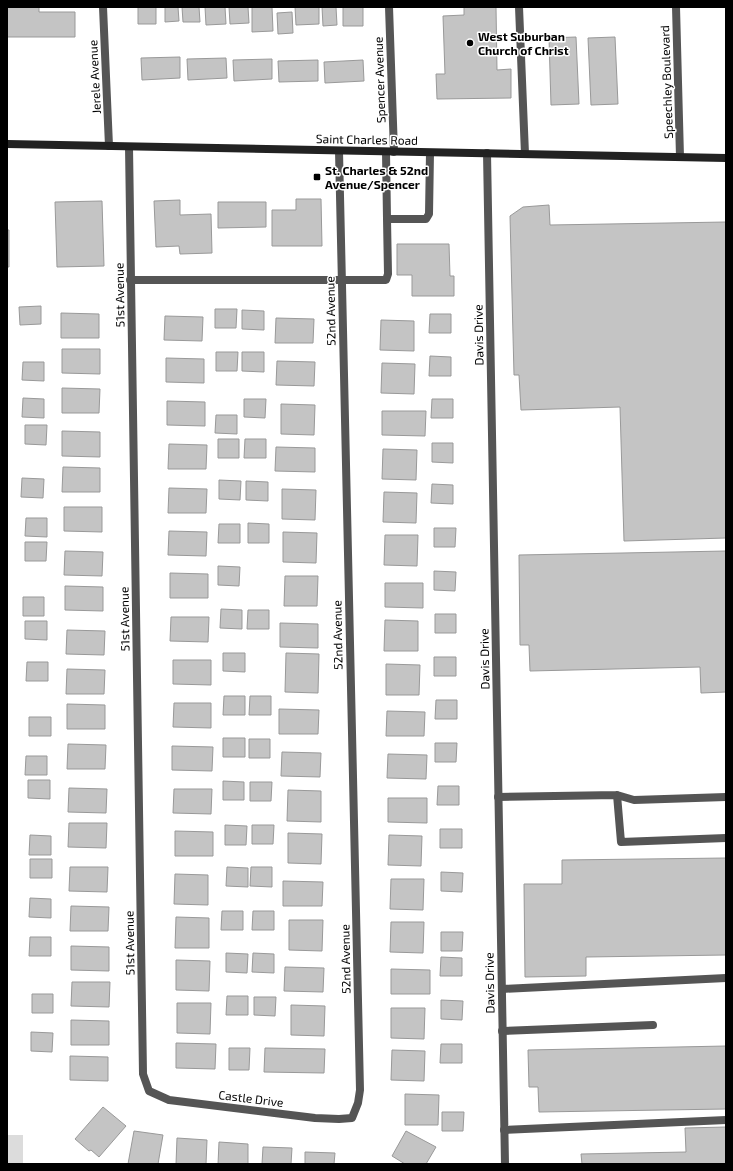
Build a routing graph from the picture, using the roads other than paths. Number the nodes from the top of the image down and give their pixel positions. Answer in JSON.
{"nodes":[{"id":1,"x":103,"y":7,"type":"edge"},
{"id":2,"x":389,"y":7,"type":"edge"},
{"id":3,"x":519,"y":7,"type":"edge"},
{"id":4,"x":676,"y":7,"type":"edge"},
{"id":5,"x":7,"y":144,"type":"edge"},
{"id":6,"x":109,"y":146,"type":"junction"},
{"id":7,"x":128,"y":146,"type":"junction"},
{"id":8,"x":339,"y":151,"type":"junction"},
{"id":9,"x":390,"y":152,"type":"junction"},
{"id":10,"x":430,"y":152,"type":"junction"},
{"id":11,"x":487,"y":153,"type":"junction"},
{"id":12,"x":525,"y":154,"type":"junction"},
{"id":13,"x":680,"y":157,"type":"junction"},
{"id":14,"x":726,"y":158,"type":"edge"},
{"id":15,"x":386,"y":219,"type":"junction"},
{"id":16,"x":130,"y":280,"type":"junction"},
{"id":17,"x":341,"y":280,"type":"junction"},
{"id":18,"x":617,"y":795,"type":"junction"},
{"id":19,"x":726,"y":797,"type":"edge"},
{"id":20,"x":498,"y":798,"type":"junction"},
{"id":21,"x":726,"y":838,"type":"edge"},
{"id":22,"x":726,"y":978,"type":"edge"},
{"id":23,"x":502,"y":989,"type":"junction"},
{"id":24,"x":653,"y":1025,"type":"dead end"},
{"id":25,"x":502,"y":1031,"type":"junction"},
{"id":26,"x":149,"y":1091,"type":"joint"},
{"id":27,"x":352,"y":1118,"type":"joint"},
{"id":28,"x":726,"y":1120,"type":"edge"},
{"id":29,"x":504,"y":1130,"type":"junction"},
{"id":30,"x":505,"y":1164,"type":"edge"}],
"edges":[{"from":1,"to":6,"type":"street","name":"Jerele Avenue"},
{"from":2,"to":9,"type":"street","name":"Spencer Avenue"},
{"from":3,"to":12,"type":"street"},
{"from":4,"to":13,"type":"street","name":"Speechley Boulevard"},
{"from":5,"to":6,"type":"main road","name":"Saint Charles Road"},
{"from":6,"to":7,"type":"main road","name":"Saint Charles Road"},
{"from":7,"to":8,"type":"main road","name":"Saint Charles Road"},
{"from":7,"to":16,"type":"street","name":"51st Avenue"},
{"from":8,"to":9,"type":"main road","name":"Saint Charles Road"},
{"from":8,"to":17,"type":"street","name":"52nd Avenue"},
{"from":9,"to":10,"type":"main road","name":"Saint Charles Road"},
{"from":9,"to":15,"type":"street","name":"Spencer Avenue"},
{"from":10,"to":11,"type":"main road","name":"Saint Charles Road"},
{"from":10,"to":15,"type":"street"},
{"from":11,"to":12,"type":"main road","name":"Saint Charles Road"},
{"from":11,"to":20,"type":"street","name":"Davis Drive"},
{"from":12,"to":13,"type":"main road","name":"Saint Charles Road"},
{"from":13,"to":14,"type":"main road","name":"Saint Charles Road"},
{"from":15,"to":17,"type":"street","name":"Spencer Avenue"},
{"from":16,"to":17,"type":"street"},
{"from":16,"to":26,"type":"street","name":"51st Avenue"},
{"from":17,"to":27,"type":"street","name":"52nd Avenue"},
{"from":18,"to":19,"type":"street"},
{"from":18,"to":20,"type":"street"},
{"from":18,"to":21,"type":"street"},
{"from":20,"to":23,"type":"street","name":"Davis Drive"},
{"from":22,"to":23,"type":"street"},
{"from":23,"to":25,"type":"street","name":"Davis Drive"},
{"from":24,"to":25,"type":"street"},
{"from":25,"to":29,"type":"street","name":"Davis Drive"},
{"from":26,"to":27,"type":"street","name":"Castle Drive"},
{"from":28,"to":29,"type":"street"},
{"from":29,"to":30,"type":"street","name":"Davis Drive"}]}
